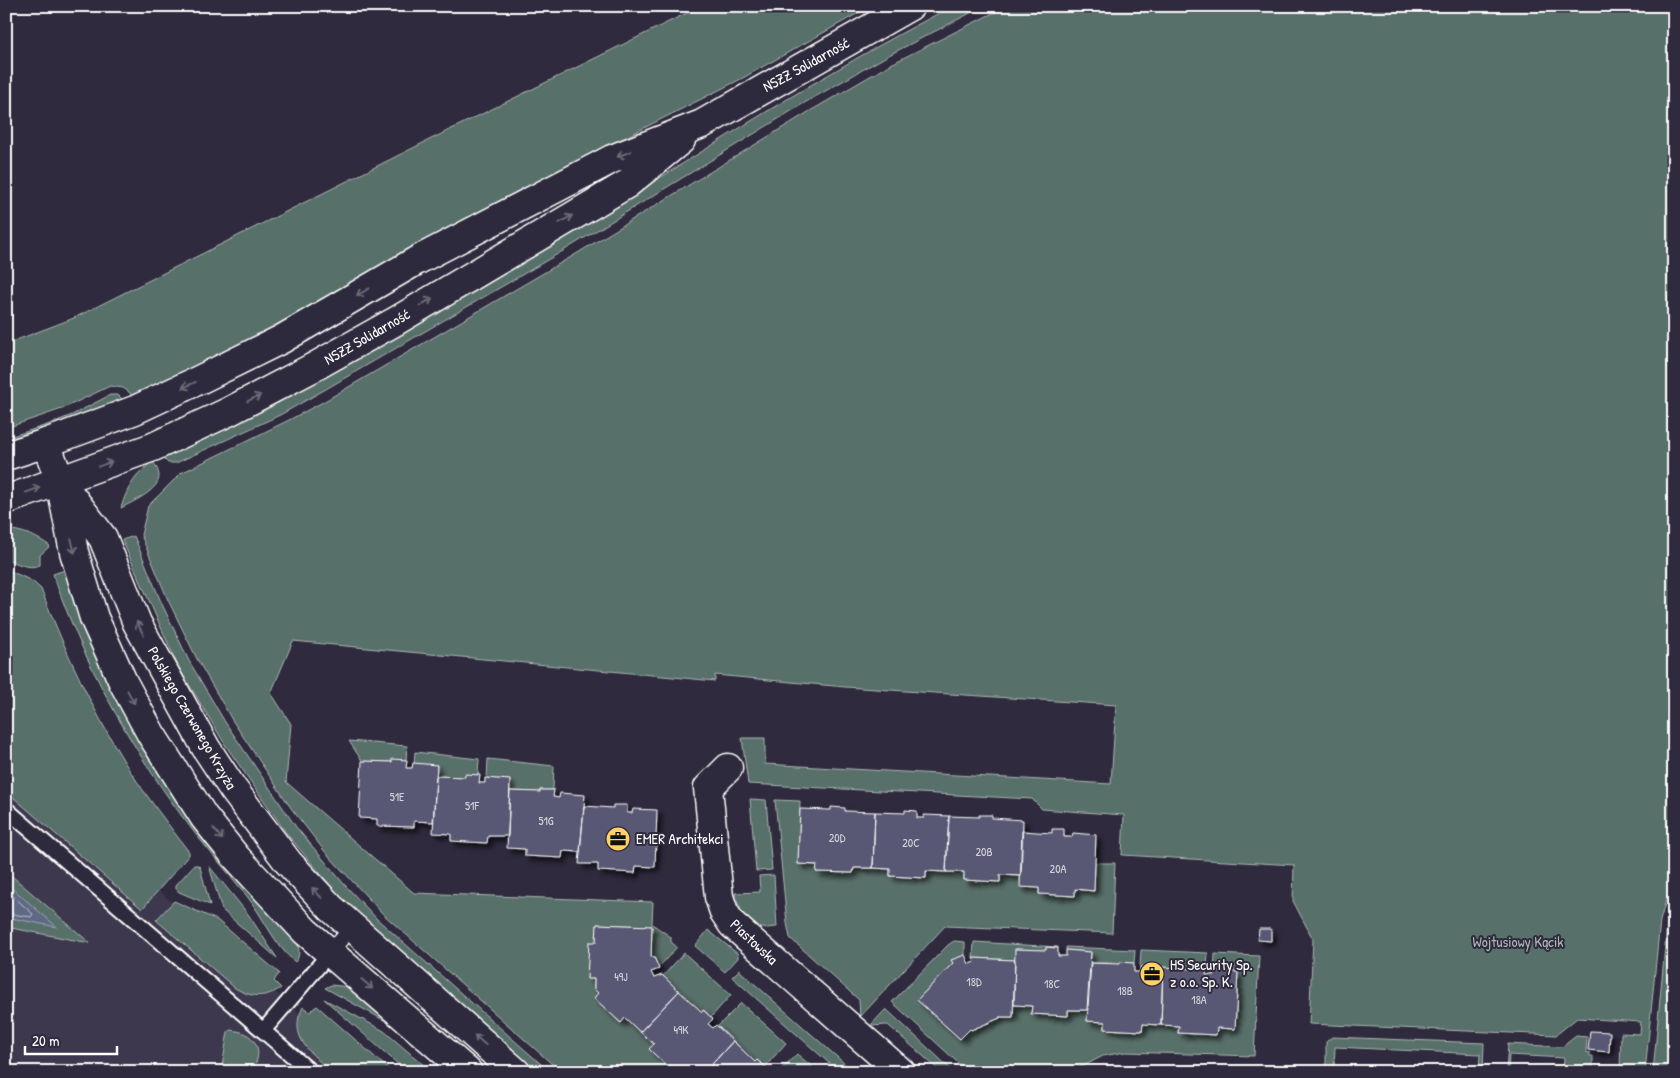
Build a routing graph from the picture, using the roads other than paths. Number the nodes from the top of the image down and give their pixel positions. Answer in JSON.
{"nodes":[{"id":1,"x":910,"y":6,"type":"edge"},
{"id":2,"x":702,"y":124,"type":"junction"},
{"id":3,"x":46,"y":443,"type":"junction"},
{"id":4,"x":6,"y":456,"type":"edge"},
{"id":5,"x":60,"y":481,"type":"junction"},
{"id":6,"x":6,"y":500,"type":"edge"},
{"id":7,"x":728,"y":768,"type":"dead end"},
{"id":8,"x":6,"y":809,"type":"edge"},
{"id":9,"x":352,"y":927,"type":"junction"},
{"id":10,"x":330,"y":952,"type":"junction"},
{"id":11,"x":263,"y":1031,"type":"junction"},
{"id":12,"x":311,"y":1072,"type":"edge"},
{"id":13,"x":468,"y":1072,"type":"edge"},
{"id":14,"x":516,"y":1072,"type":"edge"},
{"id":15,"x":900,"y":1072,"type":"edge"}],
"edges":[{"from":1,"to":2,"type":"street","name":"NSZZ Solidarność"},
{"from":2,"to":3,"type":"street","name":"NSZZ Solidarność","one_way":true},
{"from":5,"to":2,"type":"street","name":"NSZZ Solidarność","one_way":true},
{"from":3,"to":4,"type":"street","name":"NSZZ Solidarność"},
{"from":3,"to":5,"type":"street","name":"Polskiego Czerwonego Krzyża"},
{"from":6,"to":5,"type":"street","name":"NSZZ Solidarność","one_way":true},
{"from":9,"to":5,"type":"street","name":"Polskiego Czerwonego Krzyża","one_way":true},
{"from":5,"to":10,"type":"street","name":"Polskiego Czerwonego Krzyża","one_way":true},
{"from":7,"to":15,"type":"street","name":"Piastowska"},
{"from":8,"to":11,"type":"lane"},
{"from":9,"to":10,"type":"lane"},
{"from":14,"to":9,"type":"street","name":"Polskiego Czerwonego Krzyża","one_way":true},
{"from":10,"to":11,"type":"lane"},
{"from":10,"to":13,"type":"street","name":"Polskiego Czerwonego Krzyża","one_way":true},
{"from":11,"to":12,"type":"lane"}]}
